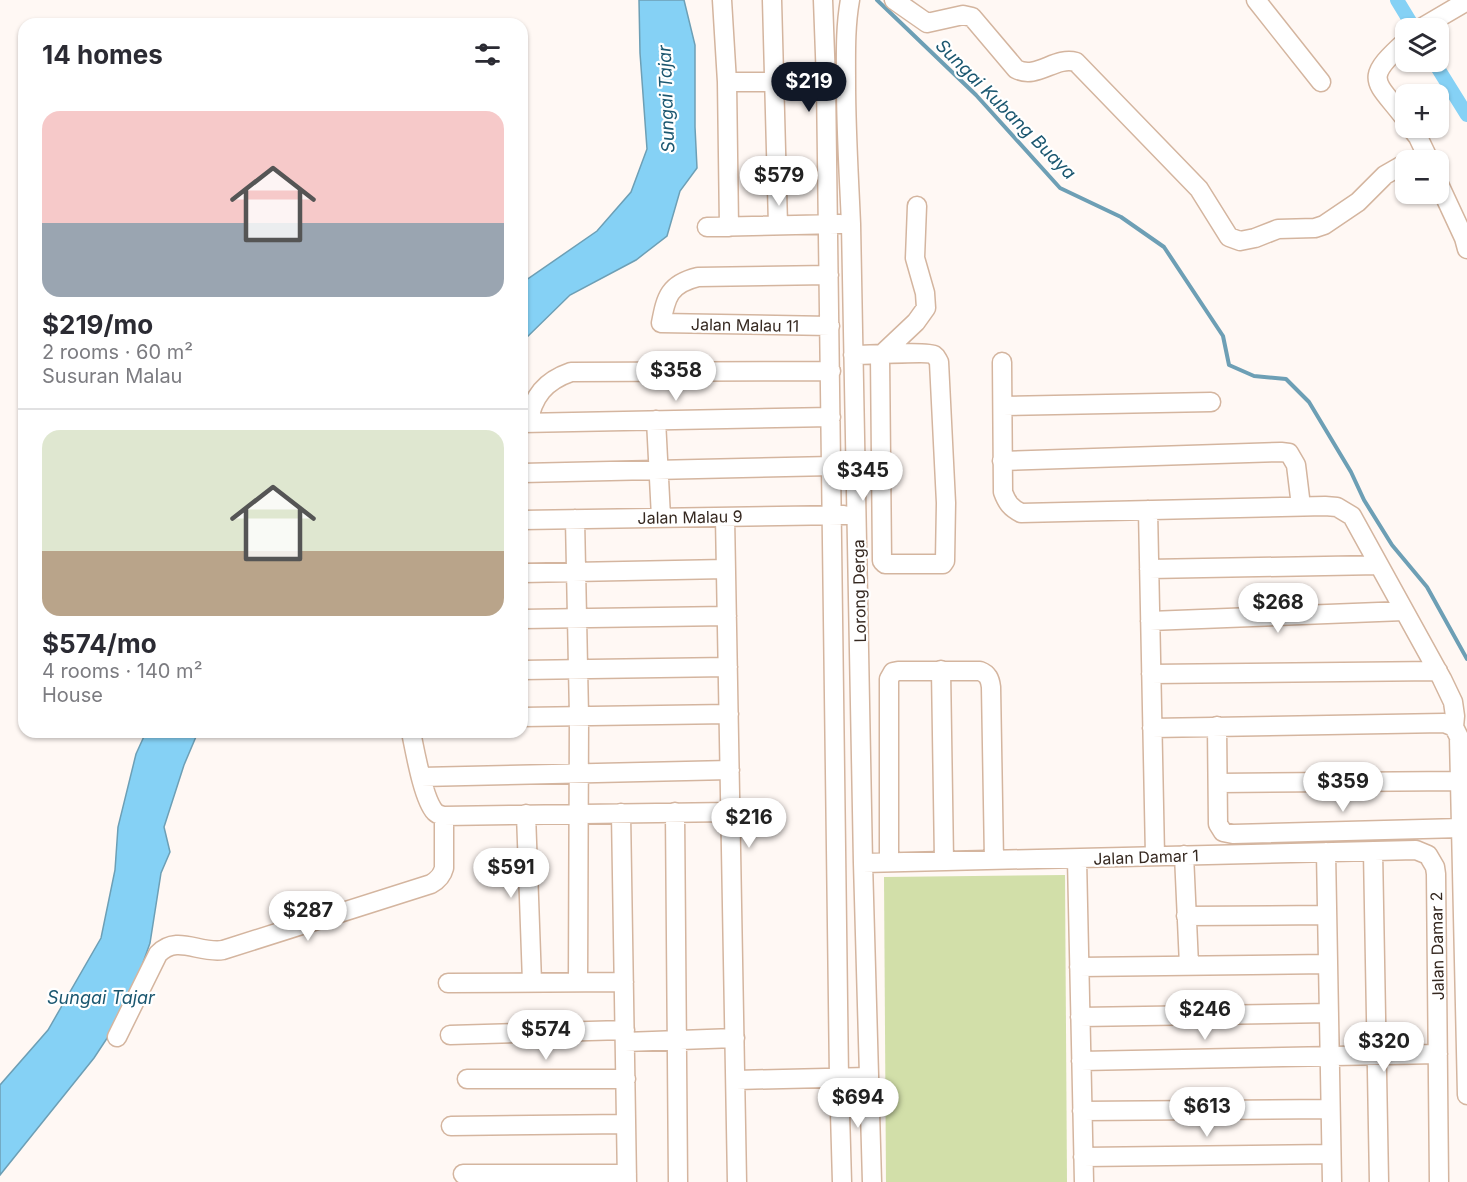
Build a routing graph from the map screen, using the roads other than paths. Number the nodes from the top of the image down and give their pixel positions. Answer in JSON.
{"nodes":[{"id":1,"x":722,"y":0,"type":"edge"},
{"id":2,"x":772,"y":0,"type":"edge"},
{"id":3,"x":823,"y":0,"type":"edge"},
{"id":4,"x":850,"y":0,"type":"edge"},
{"id":5,"x":894,"y":0,"type":"edge"},
{"id":6,"x":1256,"y":0,"type":"edge"},
{"id":7,"x":1467,"y":1,"type":"edge"},
{"id":8,"x":1438,"y":18,"type":"edge"},
{"id":9,"x":1395,"y":52,"type":"edge"},
{"id":10,"x":775,"y":81,"type":"junction"},
{"id":11,"x":727,"y":82,"type":"junction"},
{"id":12,"x":826,"y":82,"type":"junction"},
{"id":13,"x":1321,"y":82,"type":"dead end"},
{"id":14,"x":1395,"y":107,"type":"edge"},
{"id":15,"x":1395,"y":169,"type":"edge"},
{"id":16,"x":1448,"y":204,"type":"edge"},
{"id":17,"x":916,"y":206,"type":"dead end"},
{"id":18,"x":828,"y":224,"type":"junction"},
{"id":19,"x":851,"y":224,"type":"junction"},
{"id":20,"x":778,"y":225,"type":"junction"},
{"id":21,"x":729,"y":226,"type":"junction"},
{"id":22,"x":707,"y":227,"type":"dead end"},
{"id":23,"x":1467,"y":249,"type":"edge"},
{"id":24,"x":829,"y":275,"type":"junction"},
{"id":25,"x":830,"y":326,"type":"junction"},
{"id":26,"x":853,"y":355,"type":"junction"},
{"id":27,"x":879,"y":356,"type":"junction"},
{"id":28,"x":1002,"y":362,"type":"dead end"},
{"id":29,"x":831,"y":371,"type":"junction"},
{"id":30,"x":1211,"y":402,"type":"dead end"},
{"id":31,"x":1003,"y":406,"type":"junction"},
{"id":32,"x":528,"y":414,"type":"edge"},
{"id":33,"x":831,"y":417,"type":"junction"},
{"id":34,"x":656,"y":420,"type":"junction"},
{"id":35,"x":528,"y":423,"type":"edge"},
{"id":36,"x":1002,"y":461,"type":"junction"},
{"id":37,"x":832,"y":466,"type":"junction"},
{"id":38,"x":659,"y":470,"type":"junction"},
{"id":39,"x":528,"y":474,"type":"edge"},
{"id":40,"x":1301,"y":506,"type":"junction"},
{"id":41,"x":1148,"y":510,"type":"junction"},
{"id":42,"x":832,"y":515,"type":"junction"},
{"id":43,"x":858,"y":516,"type":"junction"},
{"id":44,"x":725,"y":517,"type":"junction"},
{"id":45,"x":661,"y":518,"type":"junction"},
{"id":46,"x":528,"y":519,"type":"edge"},
{"id":47,"x":575,"y":519,"type":"junction"},
{"id":48,"x":1379,"y":565,"type":"junction"},
{"id":49,"x":726,"y":569,"type":"junction"},
{"id":50,"x":1149,"y":569,"type":"junction"},
{"id":51,"x":576,"y":572,"type":"junction"},
{"id":52,"x":528,"y":573,"type":"edge"},
{"id":53,"x":1404,"y":611,"type":"junction"},
{"id":54,"x":727,"y":616,"type":"junction"},
{"id":55,"x":576,"y":618,"type":"junction"},
{"id":56,"x":528,"y":619,"type":"edge"},
{"id":57,"x":1150,"y":621,"type":"junction"},
{"id":58,"x":728,"y":667,"type":"junction"},
{"id":59,"x":577,"y":669,"type":"junction"},
{"id":60,"x":528,"y":670,"type":"edge"},
{"id":61,"x":940,"y":670,"type":"junction"},
{"id":62,"x":1438,"y":671,"type":"junction"},
{"id":63,"x":1151,"y":674,"type":"junction"},
{"id":64,"x":729,"y":714,"type":"junction"},
{"id":65,"x":579,"y":716,"type":"junction"},
{"id":66,"x":528,"y":717,"type":"edge"},
{"id":67,"x":1217,"y":726,"type":"junction"},
{"id":68,"x":1454,"y":727,"type":"junction"},
{"id":69,"x":1152,"y":728,"type":"junction"},
{"id":70,"x":412,"y":738,"type":"edge"},
{"id":71,"x":730,"y":770,"type":"junction"},
{"id":72,"x":578,"y":773,"type":"junction"},
{"id":73,"x":421,"y":777,"type":"junction"},
{"id":74,"x":1460,"y":781,"type":"junction"},
{"id":75,"x":1219,"y":783,"type":"junction"},
{"id":76,"x":675,"y":812,"type":"junction"},
{"id":77,"x":731,"y":812,"type":"junction"},
{"id":78,"x":578,"y":813,"type":"junction"},
{"id":79,"x":621,"y":813,"type":"junction"},
{"id":80,"x":526,"y":814,"type":"junction"},
{"id":81,"x":444,"y":816,"type":"junction"},
{"id":82,"x":1461,"y":828,"type":"junction"},
{"id":83,"x":1373,"y":851,"type":"junction"},
{"id":84,"x":1326,"y":852,"type":"junction"},
{"id":85,"x":1184,"y":855,"type":"junction"},
{"id":86,"x":1428,"y":855,"type":"joint"},
{"id":87,"x":1155,"y":856,"type":"junction"},
{"id":88,"x":1077,"y":859,"type":"junction"},
{"id":89,"x":944,"y":860,"type":"junction"},
{"id":90,"x":994,"y":860,"type":"junction"},
{"id":91,"x":889,"y":862,"type":"junction"},
{"id":92,"x":863,"y":863,"type":"junction"},
{"id":93,"x":1465,"y":874,"type":"edge"},
{"id":94,"x":1327,"y":915,"type":"junction"},
{"id":95,"x":1186,"y":916,"type":"junction"},
{"id":96,"x":1466,"y":925,"type":"edge"},
{"id":97,"x":1328,"y":964,"type":"junction"},
{"id":98,"x":1189,"y":965,"type":"junction"},
{"id":99,"x":1080,"y":967,"type":"junction"},
{"id":100,"x":532,"y":982,"type":"junction"},
{"id":101,"x":578,"y":982,"type":"junction"},
{"id":102,"x":624,"y":982,"type":"junction"},
{"id":103,"x":448,"y":983,"type":"dead end"},
{"id":104,"x":1465,"y":983,"type":"edge"},
{"id":105,"x":1329,"y":1013,"type":"junction"},
{"id":106,"x":1080,"y":1017,"type":"junction"},
{"id":107,"x":1466,"y":1032,"type":"edge"},
{"id":108,"x":450,"y":1035,"type":"dead end"},
{"id":109,"x":625,"y":1036,"type":"junction"},
{"id":110,"x":117,"y":1037,"type":"dead end"},
{"id":111,"x":735,"y":1038,"type":"junction"},
{"id":112,"x":676,"y":1040,"type":"junction"},
{"id":113,"x":1438,"y":1054,"type":"junction"},
{"id":114,"x":1377,"y":1056,"type":"junction"},
{"id":115,"x":1329,"y":1057,"type":"junction"},
{"id":116,"x":1081,"y":1061,"type":"junction"},
{"id":117,"x":868,"y":1077,"type":"junction"},
{"id":118,"x":838,"y":1078,"type":"junction"},
{"id":119,"x":466,"y":1079,"type":"dead end"},
{"id":120,"x":626,"y":1079,"type":"junction"},
{"id":121,"x":736,"y":1080,"type":"junction"},
{"id":122,"x":1467,"y":1088,"type":"edge"},
{"id":123,"x":1467,"y":1095,"type":"edge"},
{"id":124,"x":1330,"y":1109,"type":"junction"},
{"id":125,"x":1082,"y":1111,"type":"junction"},
{"id":126,"x":626,"y":1124,"type":"junction"},
{"id":127,"x":451,"y":1126,"type":"dead end"},
{"id":128,"x":1331,"y":1154,"type":"junction"},
{"id":129,"x":1083,"y":1157,"type":"junction"},
{"id":130,"x":463,"y":1174,"type":"dead end"},
{"id":131,"x":627,"y":1178,"type":"edge"},
{"id":132,"x":678,"y":1182,"type":"edge"},
{"id":133,"x":737,"y":1182,"type":"edge"},
{"id":134,"x":842,"y":1182,"type":"edge"},
{"id":135,"x":872,"y":1182,"type":"edge"},
{"id":136,"x":1084,"y":1182,"type":"edge"},
{"id":137,"x":1332,"y":1182,"type":"edge"},
{"id":138,"x":1379,"y":1182,"type":"edge"},
{"id":139,"x":1439,"y":1182,"type":"edge"}],
"edges":[{"from":1,"to":11,"type":"street"},
{"from":2,"to":10,"type":"street"},
{"from":3,"to":12,"type":"street"},
{"from":4,"to":19,"type":"street","name":"Lorong Derga"},
{"from":5,"to":15,"type":"street"},
{"from":6,"to":13,"type":"street"},
{"from":7,"to":8,"type":"street"},
{"from":9,"to":14,"type":"street"},
{"from":10,"to":11,"type":"street"},
{"from":10,"to":12,"type":"street"},
{"from":10,"to":20,"type":"street"},
{"from":11,"to":21,"type":"street"},
{"from":12,"to":18,"type":"street"},
{"from":16,"to":23,"type":"street"},
{"from":17,"to":27,"type":"street"},
{"from":18,"to":19,"type":"street"},
{"from":18,"to":20,"type":"street"},
{"from":18,"to":24,"type":"street"},
{"from":19,"to":26,"type":"street","name":"Lorong Derga"},
{"from":20,"to":21,"type":"street"},
{"from":21,"to":22,"type":"street"},
{"from":24,"to":25,"type":"street"},
{"from":24,"to":25,"type":"street","name":"Jalan Malau 11"},
{"from":25,"to":29,"type":"street"},
{"from":26,"to":27,"type":"street"},
{"from":26,"to":43,"type":"street","name":"Lorong Derga"},
{"from":27,"to":27,"type":"street"},
{"from":28,"to":31,"type":"street"},
{"from":29,"to":32,"type":"street"},
{"from":29,"to":33,"type":"street"},
{"from":30,"to":31,"type":"street"},
{"from":31,"to":36,"type":"street"},
{"from":33,"to":34,"type":"street"},
{"from":33,"to":37,"type":"street"},
{"from":34,"to":35,"type":"street"},
{"from":34,"to":38,"type":"street"},
{"from":36,"to":40,"type":"street"},
{"from":36,"to":41,"type":"street"},
{"from":37,"to":38,"type":"street"},
{"from":37,"to":42,"type":"street"},
{"from":38,"to":39,"type":"street"},
{"from":38,"to":45,"type":"street"},
{"from":40,"to":41,"type":"street"},
{"from":40,"to":48,"type":"street"},
{"from":41,"to":50,"type":"street"},
{"from":42,"to":43,"type":"street","name":"Jalan Malau 9"},
{"from":42,"to":44,"type":"street","name":"Jalan Malau 9"},
{"from":42,"to":118,"type":"street"},
{"from":43,"to":92,"type":"street","name":"Lorong Derga"},
{"from":44,"to":45,"type":"street","name":"Jalan Malau 9"},
{"from":44,"to":49,"type":"street"},
{"from":45,"to":47,"type":"street","name":"Jalan Malau 9"},
{"from":46,"to":47,"type":"street","name":"Jalan Malau 9"},
{"from":47,"to":51,"type":"street"},
{"from":48,"to":50,"type":"street"},
{"from":48,"to":53,"type":"street"},
{"from":49,"to":51,"type":"street"},
{"from":49,"to":54,"type":"street"},
{"from":50,"to":57,"type":"street"},
{"from":51,"to":52,"type":"street"},
{"from":51,"to":55,"type":"street"},
{"from":53,"to":57,"type":"street"},
{"from":53,"to":62,"type":"street"},
{"from":54,"to":55,"type":"street"},
{"from":54,"to":58,"type":"street"},
{"from":55,"to":56,"type":"street"},
{"from":55,"to":59,"type":"street"},
{"from":57,"to":63,"type":"street"},
{"from":58,"to":59,"type":"street"},
{"from":58,"to":64,"type":"street"},
{"from":59,"to":60,"type":"street"},
{"from":59,"to":65,"type":"street"},
{"from":61,"to":89,"type":"street"},
{"from":61,"to":90,"type":"street"},
{"from":61,"to":91,"type":"street"},
{"from":62,"to":63,"type":"street"},
{"from":62,"to":68,"type":"street"},
{"from":63,"to":69,"type":"street"},
{"from":64,"to":65,"type":"street"},
{"from":64,"to":71,"type":"street"},
{"from":65,"to":66,"type":"street"},
{"from":65,"to":72,"type":"street"},
{"from":67,"to":68,"type":"street"},
{"from":67,"to":69,"type":"street"},
{"from":67,"to":75,"type":"street"},
{"from":68,"to":74,"type":"street"},
{"from":69,"to":87,"type":"street"},
{"from":70,"to":73,"type":"street"},
{"from":71,"to":72,"type":"street"},
{"from":71,"to":77,"type":"street"},
{"from":72,"to":73,"type":"street"},
{"from":72,"to":78,"type":"street"},
{"from":73,"to":81,"type":"street"},
{"from":74,"to":75,"type":"street"},
{"from":74,"to":82,"type":"street"},
{"from":75,"to":82,"type":"street"},
{"from":76,"to":77,"type":"street"},
{"from":76,"to":79,"type":"street"},
{"from":76,"to":112,"type":"street"},
{"from":77,"to":111,"type":"street"},
{"from":78,"to":79,"type":"street"},
{"from":78,"to":80,"type":"street"},
{"from":78,"to":101,"type":"street"},
{"from":79,"to":102,"type":"street"},
{"from":80,"to":81,"type":"street"},
{"from":80,"to":100,"type":"street"},
{"from":81,"to":110,"type":"street"},
{"from":82,"to":93,"type":"street"},
{"from":83,"to":84,"type":"street","name":"Jalan Damar 1"},
{"from":83,"to":86,"type":"street","name":"Jalan Damar 1"},
{"from":83,"to":114,"type":"street"},
{"from":84,"to":85,"type":"street","name":"Jalan Damar 1"},
{"from":84,"to":94,"type":"street"},
{"from":85,"to":87,"type":"street","name":"Jalan Damar 1"},
{"from":85,"to":95,"type":"street"},
{"from":86,"to":113,"type":"street","name":"Jalan Damar 2"},
{"from":87,"to":88,"type":"street","name":"Jalan Damar 1"},
{"from":88,"to":90,"type":"street","name":"Jalan Damar 1"},
{"from":88,"to":99,"type":"street"},
{"from":89,"to":90,"type":"street","name":"Jalan Damar 1"},
{"from":89,"to":91,"type":"street","name":"Jalan Damar 1"},
{"from":91,"to":92,"type":"street","name":"Jalan Damar 1"},
{"from":92,"to":117,"type":"street","name":"Lorong Derga"},
{"from":93,"to":96,"type":"street"},
{"from":94,"to":95,"type":"street"},
{"from":94,"to":97,"type":"street"},
{"from":95,"to":98,"type":"street"},
{"from":96,"to":104,"type":"street"},
{"from":97,"to":98,"type":"street"},
{"from":97,"to":105,"type":"street"},
{"from":98,"to":99,"type":"street"},
{"from":99,"to":106,"type":"street"},
{"from":100,"to":101,"type":"street"},
{"from":100,"to":103,"type":"street"},
{"from":101,"to":102,"type":"street"},
{"from":102,"to":109,"type":"street"},
{"from":104,"to":107,"type":"street"},
{"from":105,"to":106,"type":"street"},
{"from":105,"to":115,"type":"street"},
{"from":106,"to":116,"type":"street"},
{"from":107,"to":122,"type":"street"},
{"from":108,"to":109,"type":"street"},
{"from":109,"to":112,"type":"street"},
{"from":109,"to":120,"type":"street"},
{"from":111,"to":112,"type":"street"},
{"from":111,"to":121,"type":"street"},
{"from":112,"to":132,"type":"street"},
{"from":113,"to":114,"type":"street"},
{"from":113,"to":139,"type":"street","name":"Jalan Damar 2"},
{"from":114,"to":115,"type":"street"},
{"from":114,"to":138,"type":"street"},
{"from":115,"to":116,"type":"street"},
{"from":115,"to":124,"type":"street"},
{"from":116,"to":125,"type":"street"},
{"from":117,"to":118,"type":"street"},
{"from":117,"to":135,"type":"street","name":"Lorong Derga"},
{"from":118,"to":121,"type":"street"},
{"from":118,"to":134,"type":"street"},
{"from":119,"to":120,"type":"street"},
{"from":120,"to":126,"type":"street"},
{"from":121,"to":133,"type":"street"},
{"from":122,"to":123,"type":"street"},
{"from":124,"to":125,"type":"street"},
{"from":124,"to":128,"type":"street"},
{"from":125,"to":129,"type":"street"},
{"from":126,"to":127,"type":"street"},
{"from":126,"to":131,"type":"street"},
{"from":128,"to":129,"type":"street"},
{"from":128,"to":137,"type":"street"},
{"from":129,"to":136,"type":"street"},
{"from":130,"to":131,"type":"street"}]}
